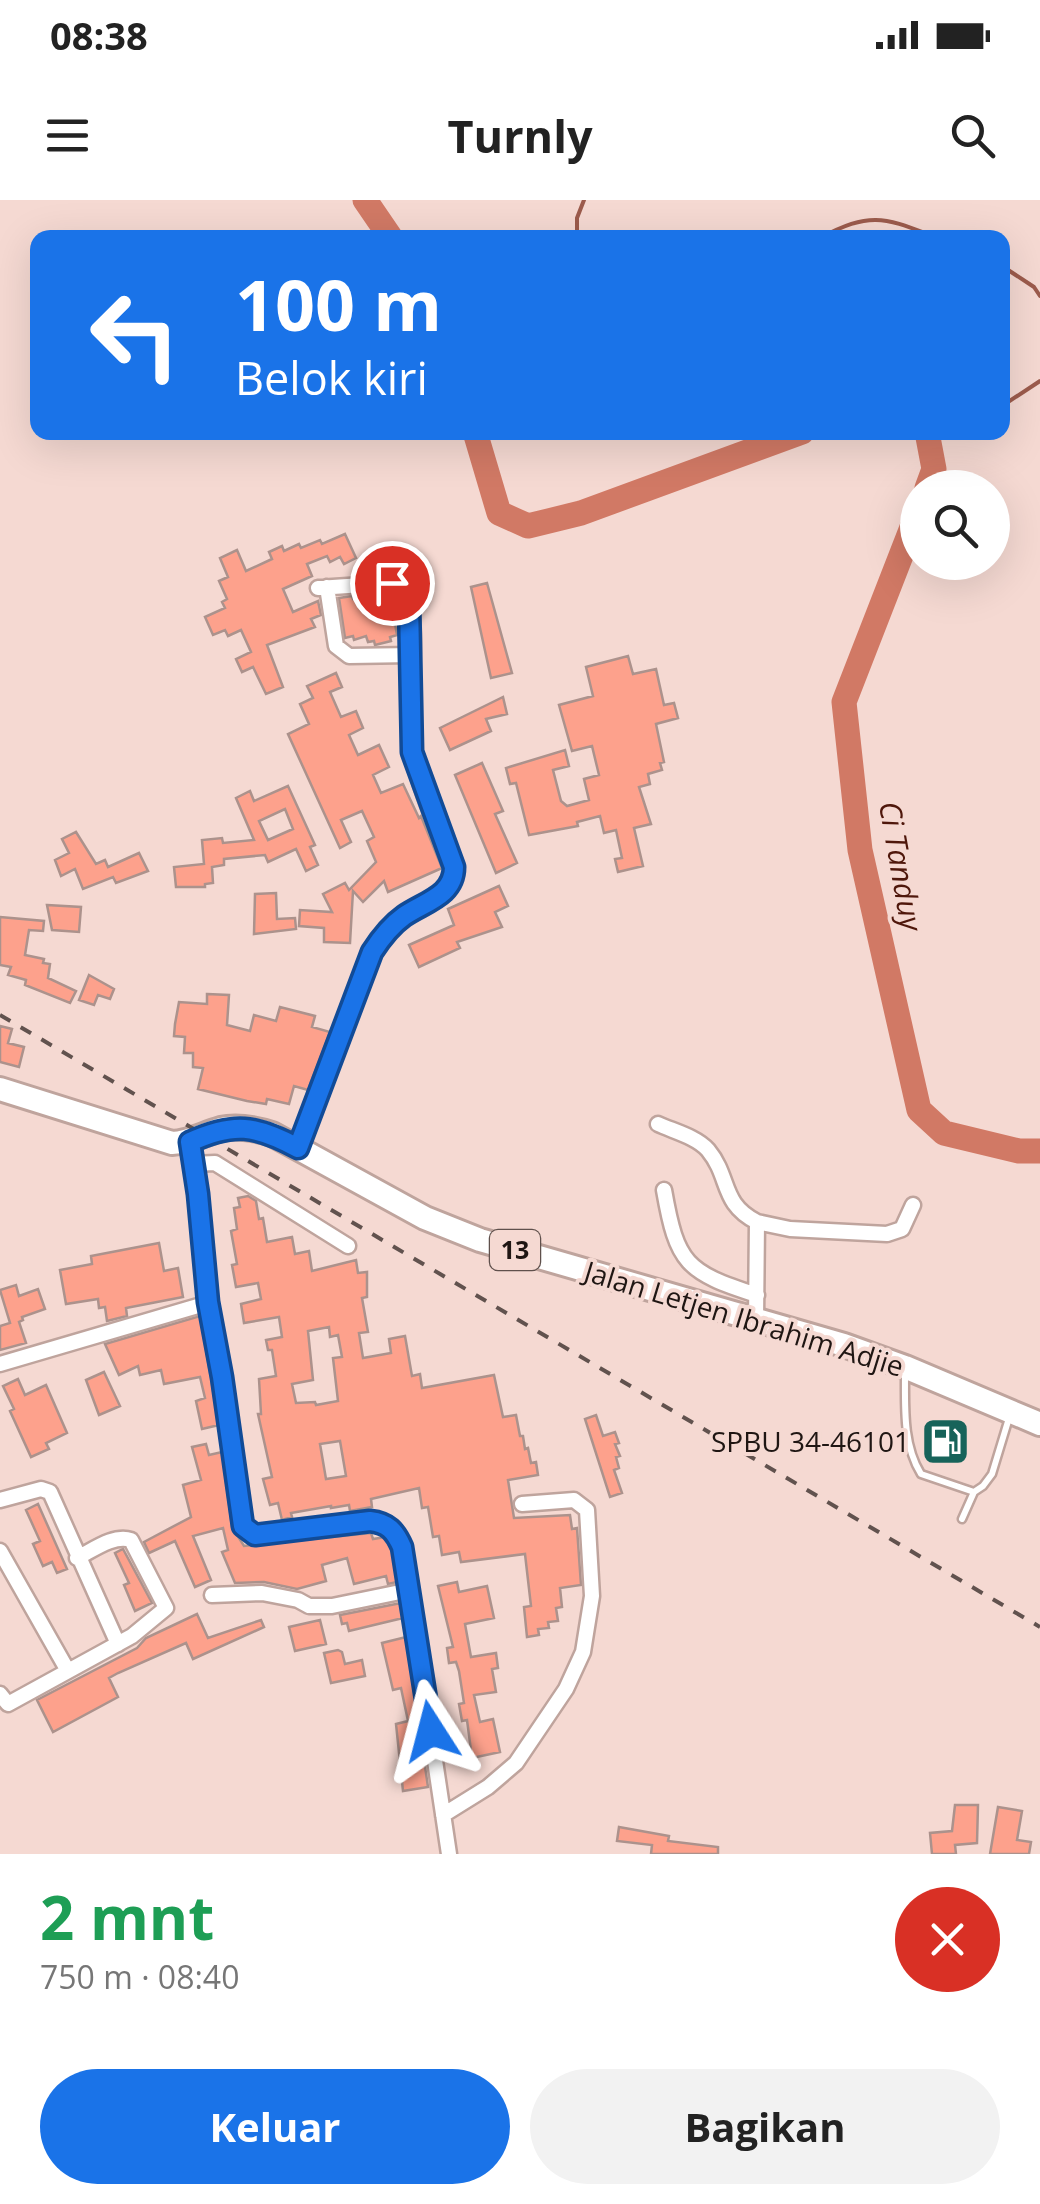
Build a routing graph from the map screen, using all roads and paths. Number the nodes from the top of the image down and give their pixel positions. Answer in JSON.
{"nodes":[{"id":1,"x":412,"y":655,"type":"junction"},
{"id":2,"x":0,"y":1088,"type":"edge"},
{"id":3,"x":658,"y":1124,"type":"dead end"},
{"id":4,"x":298,"y":1148,"type":"junction"},
{"id":5,"x":192,"y":1153,"type":"junction"},
{"id":6,"x":664,"y":1190,"type":"dead end"},
{"id":7,"x":913,"y":1205,"type":"dead end"},
{"id":8,"x":757,"y":1222,"type":"junction"},
{"id":9,"x":348,"y":1246,"type":"dead end"},
{"id":10,"x":757,"y":1295,"type":"junction"},
{"id":11,"x":208,"y":1302,"type":"junction"},
{"id":12,"x":756,"y":1320,"type":"junction"},
{"id":13,"x":0,"y":1364,"type":"edge"},
{"id":14,"x":904,"y":1367,"type":"junction"},
{"id":15,"x":1011,"y":1412,"type":"junction"},
{"id":16,"x":1040,"y":1424,"type":"edge"},
{"id":17,"x":974,"y":1492,"type":"junction"},
{"id":18,"x":0,"y":1500,"type":"edge"},
{"id":19,"x":522,"y":1504,"type":"dead end"},
{"id":20,"x":962,"y":1519,"type":"dead end"},
{"id":21,"x":0,"y":1550,"type":"edge"},
{"id":22,"x":77,"y":1558,"type":"junction"},
{"id":23,"x":410,"y":1590,"type":"junction"},
{"id":24,"x":212,"y":1596,"type":"dead end"},
{"id":25,"x":118,"y":1644,"type":"junction"},
{"id":26,"x":68,"y":1671,"type":"junction"},
{"id":27,"x":0,"y":1694,"type":"edge"},
{"id":28,"x":444,"y":1815,"type":"junction"},
{"id":29,"x":448,"y":1854,"type":"edge"}],
"edges":[{"from":1,"to":1,"type":"street"},
{"from":1,"to":4,"type":"street"},
{"from":2,"to":5,"type":"highway","name":"Jalan Letjen Ibrahim Adjie","number":"13"},
{"from":3,"to":8,"type":"street"},
{"from":4,"to":5,"type":"highway","name":"Jalan Letjen Ibrahim Adjie","number":"13"},
{"from":4,"to":12,"type":"highway","name":"Jalan Letjen Ibrahim Adjie","number":"13"},
{"from":5,"to":9,"type":"street"},
{"from":5,"to":11,"type":"street"},
{"from":6,"to":10,"type":"street"},
{"from":7,"to":8,"type":"street"},
{"from":8,"to":10,"type":"street"},
{"from":10,"to":12,"type":"street"},
{"from":11,"to":13,"type":"street"},
{"from":11,"to":23,"type":"street"},
{"from":12,"to":14,"type":"highway","name":"Jalan Letjen Ibrahim Adjie","number":"13"},
{"from":14,"to":15,"type":"highway","name":"Jalan Letjen Ibrahim Adjie","number":"13"},
{"from":14,"to":17,"type":"lane"},
{"from":15,"to":16,"type":"highway","name":"Jalan Letjen Ibrahim Adjie","number":"13"},
{"from":15,"to":17,"type":"lane"},
{"from":17,"to":20,"type":"lane"},
{"from":18,"to":22,"type":"street"},
{"from":19,"to":28,"type":"street"},
{"from":21,"to":26,"type":"street"},
{"from":22,"to":25,"type":"street"},
{"from":22,"to":25,"type":"street"},
{"from":23,"to":24,"type":"street"},
{"from":23,"to":28,"type":"street"},
{"from":25,"to":26,"type":"street"},
{"from":26,"to":27,"type":"street"},
{"from":28,"to":29,"type":"street"}]}
